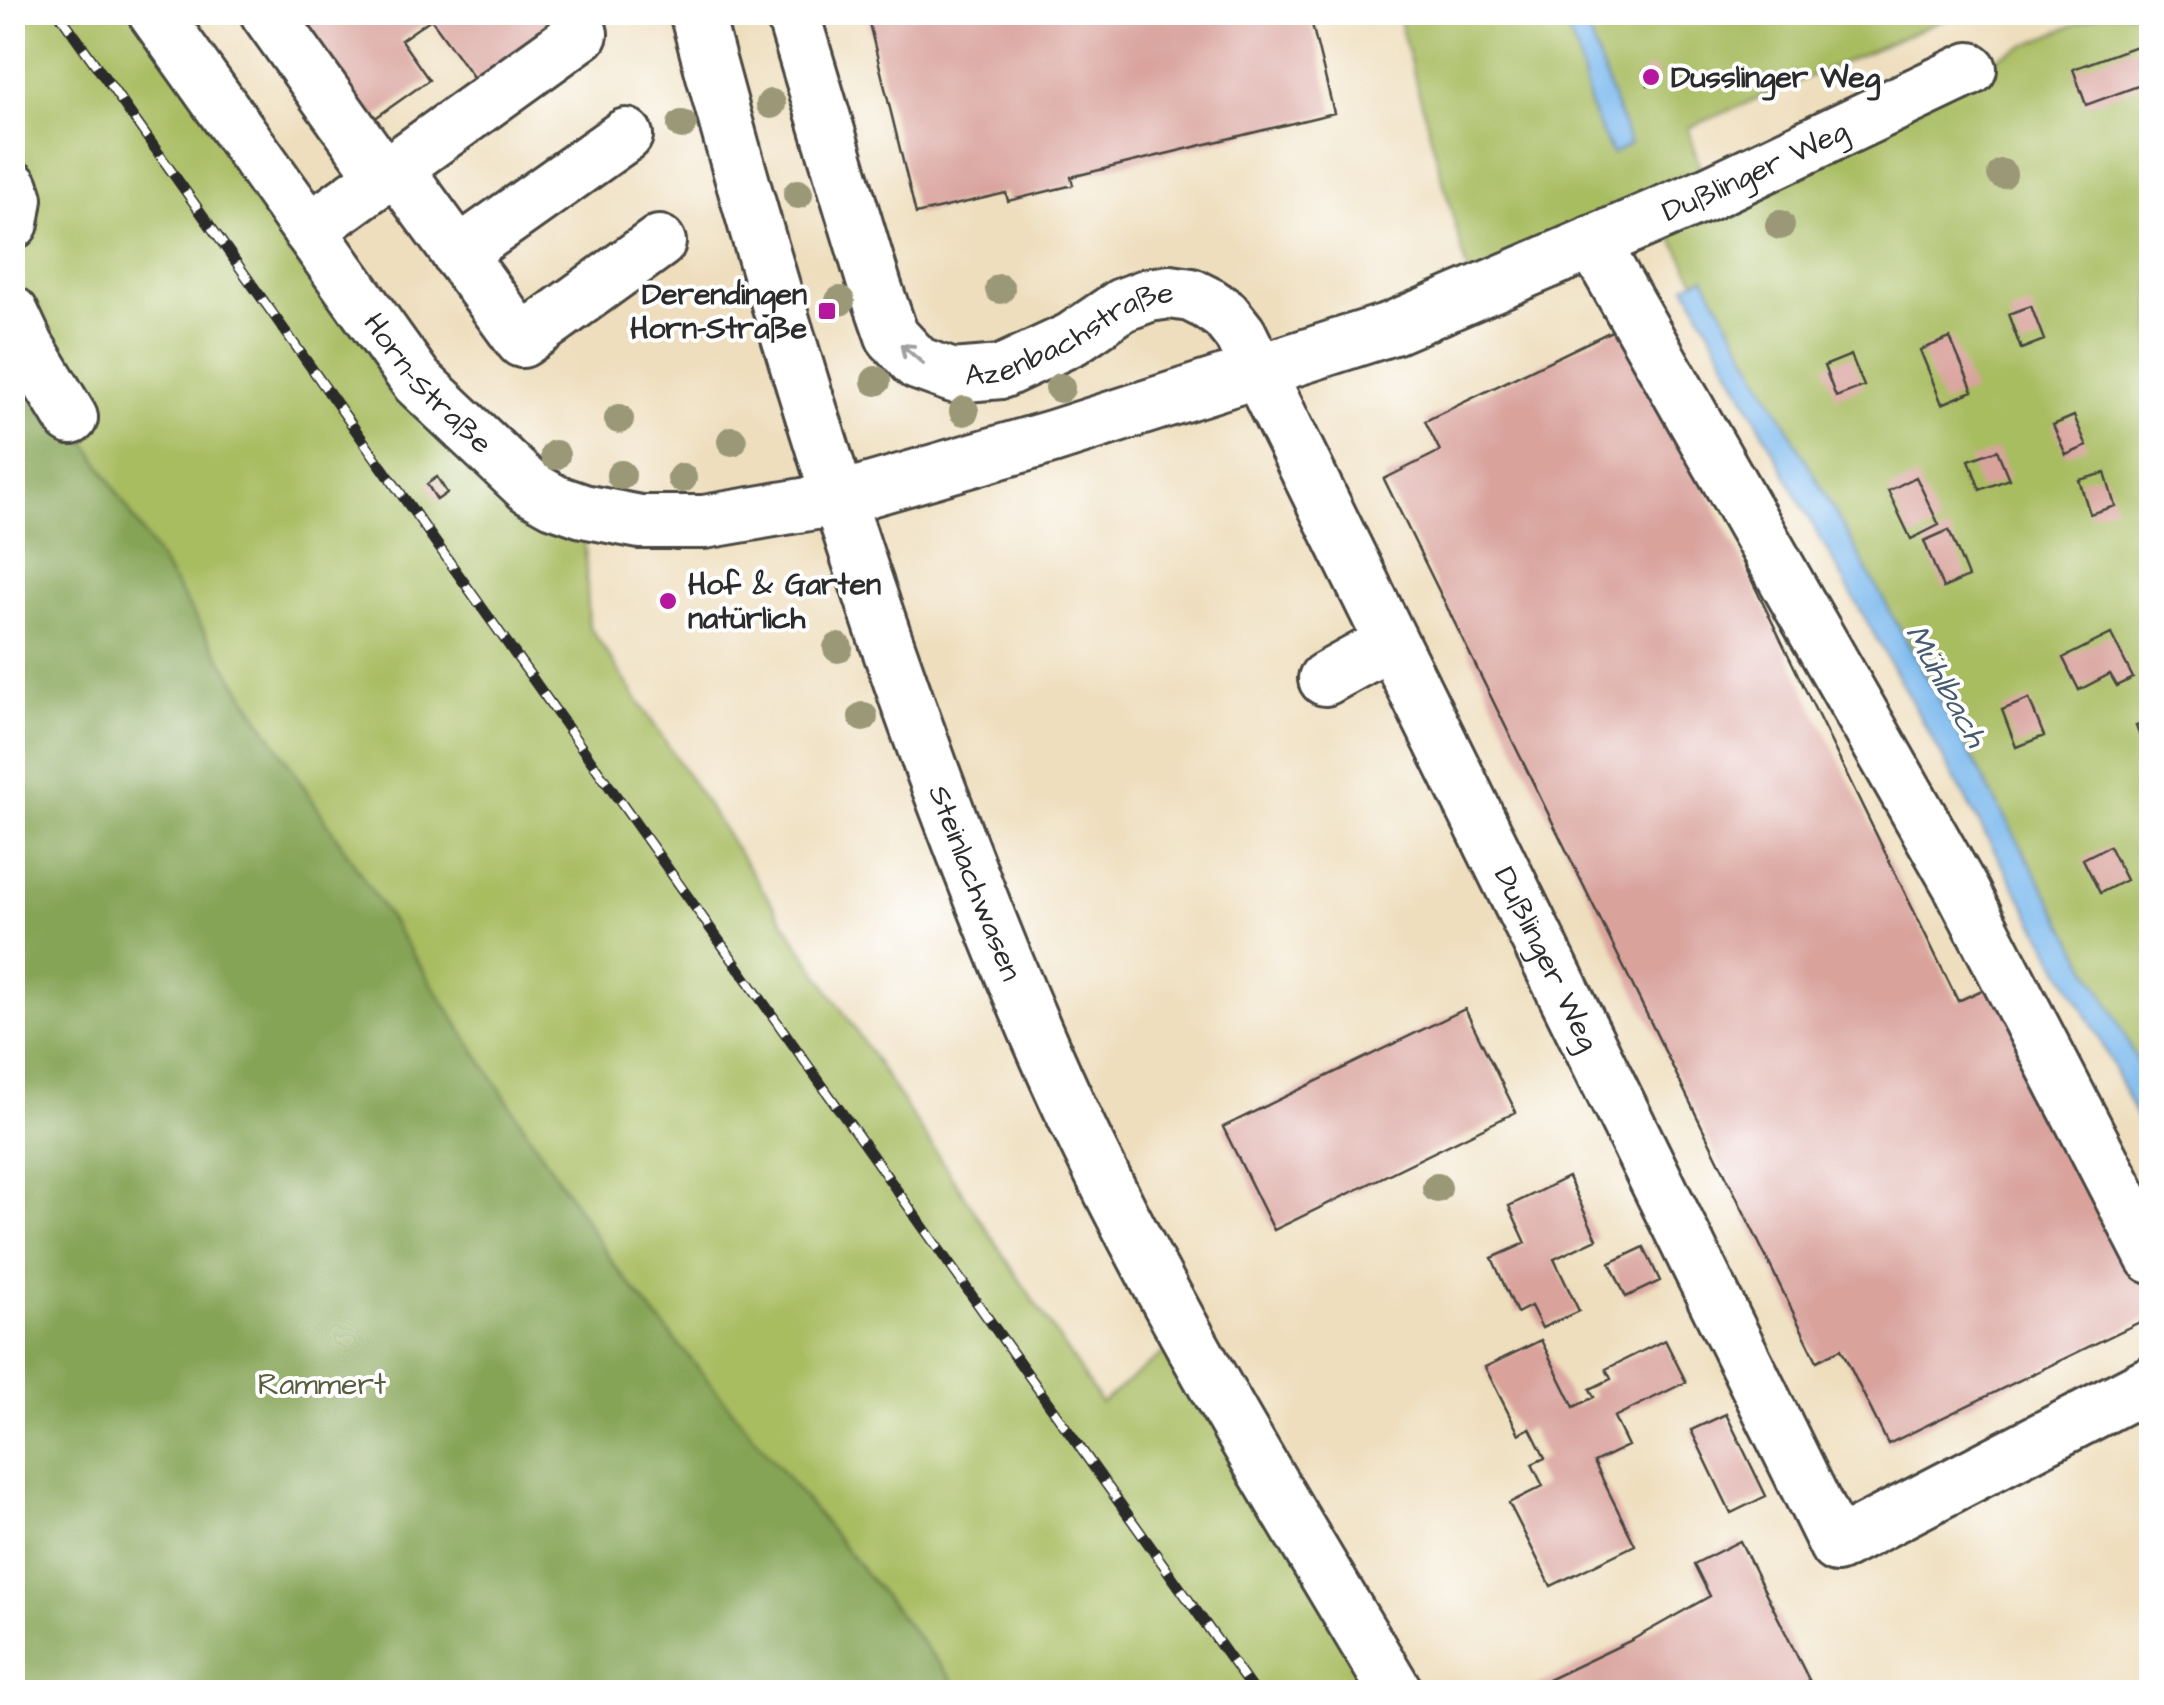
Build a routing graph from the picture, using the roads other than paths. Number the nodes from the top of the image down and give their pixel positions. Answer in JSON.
{"nodes":[{"id":1,"x":154,"y":12,"type":"edge"},
{"id":2,"x":576,"y":12,"type":"edge"},
{"id":3,"x":696,"y":12,"type":"edge"},
{"id":4,"x":792,"y":12,"type":"edge"},
{"id":5,"x":268,"y":13,"type":"edge"},
{"id":6,"x":1970,"y":70,"type":"dead end"},
{"id":7,"x":626,"y":136,"type":"dead end"},
{"id":8,"x":390,"y":172,"type":"junction"},
{"id":9,"x":12,"y":187,"type":"edge"},
{"id":10,"x":12,"y":223,"type":"edge"},
{"id":11,"x":310,"y":230,"type":"junction"},
{"id":12,"x":659,"y":242,"type":"dead end"},
{"id":13,"x":1593,"y":242,"type":"junction"},
{"id":14,"x":458,"y":254,"type":"junction"},
{"id":15,"x":12,"y":314,"type":"edge"},
{"id":16,"x":1257,"y":373,"type":"junction"},
{"id":17,"x":71,"y":418,"type":"dead end"},
{"id":18,"x":838,"y":498,"type":"junction"},
{"id":19,"x":1390,"y":643,"type":"junction"},
{"id":20,"x":1326,"y":679,"type":"dead end"},
{"id":21,"x":2152,"y":1257,"type":"edge"},
{"id":22,"x":2152,"y":1382,"type":"edge"},
{"id":23,"x":1396,"y":1692,"type":"edge"}],
"edges":[{"from":1,"to":11,"type":"street","name":"Horn-Straße"},
{"from":2,"to":8,"type":"street"},
{"from":3,"to":18,"type":"street","name":"Steinlachwasen"},
{"from":16,"to":4,"type":"street","name":"Azenbachstraße","one_way":true},
{"from":5,"to":8,"type":"street"},
{"from":6,"to":13,"type":"street","name":"Dußlinger Weg"},
{"from":7,"to":14,"type":"street"},
{"from":8,"to":11,"type":"street"},
{"from":8,"to":14,"type":"street"},
{"from":9,"to":10,"type":"street"},
{"from":11,"to":18,"type":"street","name":"Horn-Straße"},
{"from":12,"to":14,"type":"street"},
{"from":13,"to":16,"type":"street","name":"Dußlinger Weg"},
{"from":13,"to":21,"type":"street"},
{"from":15,"to":17,"type":"street"},
{"from":16,"to":18,"type":"street","name":"Dußlinger Weg"},
{"from":16,"to":19,"type":"street","name":"Dußlinger Weg"},
{"from":18,"to":23,"type":"street","name":"Steinlachwasen"},
{"from":19,"to":20,"type":"street"},
{"from":19,"to":22,"type":"street","name":"Dußlinger Weg"}]}
